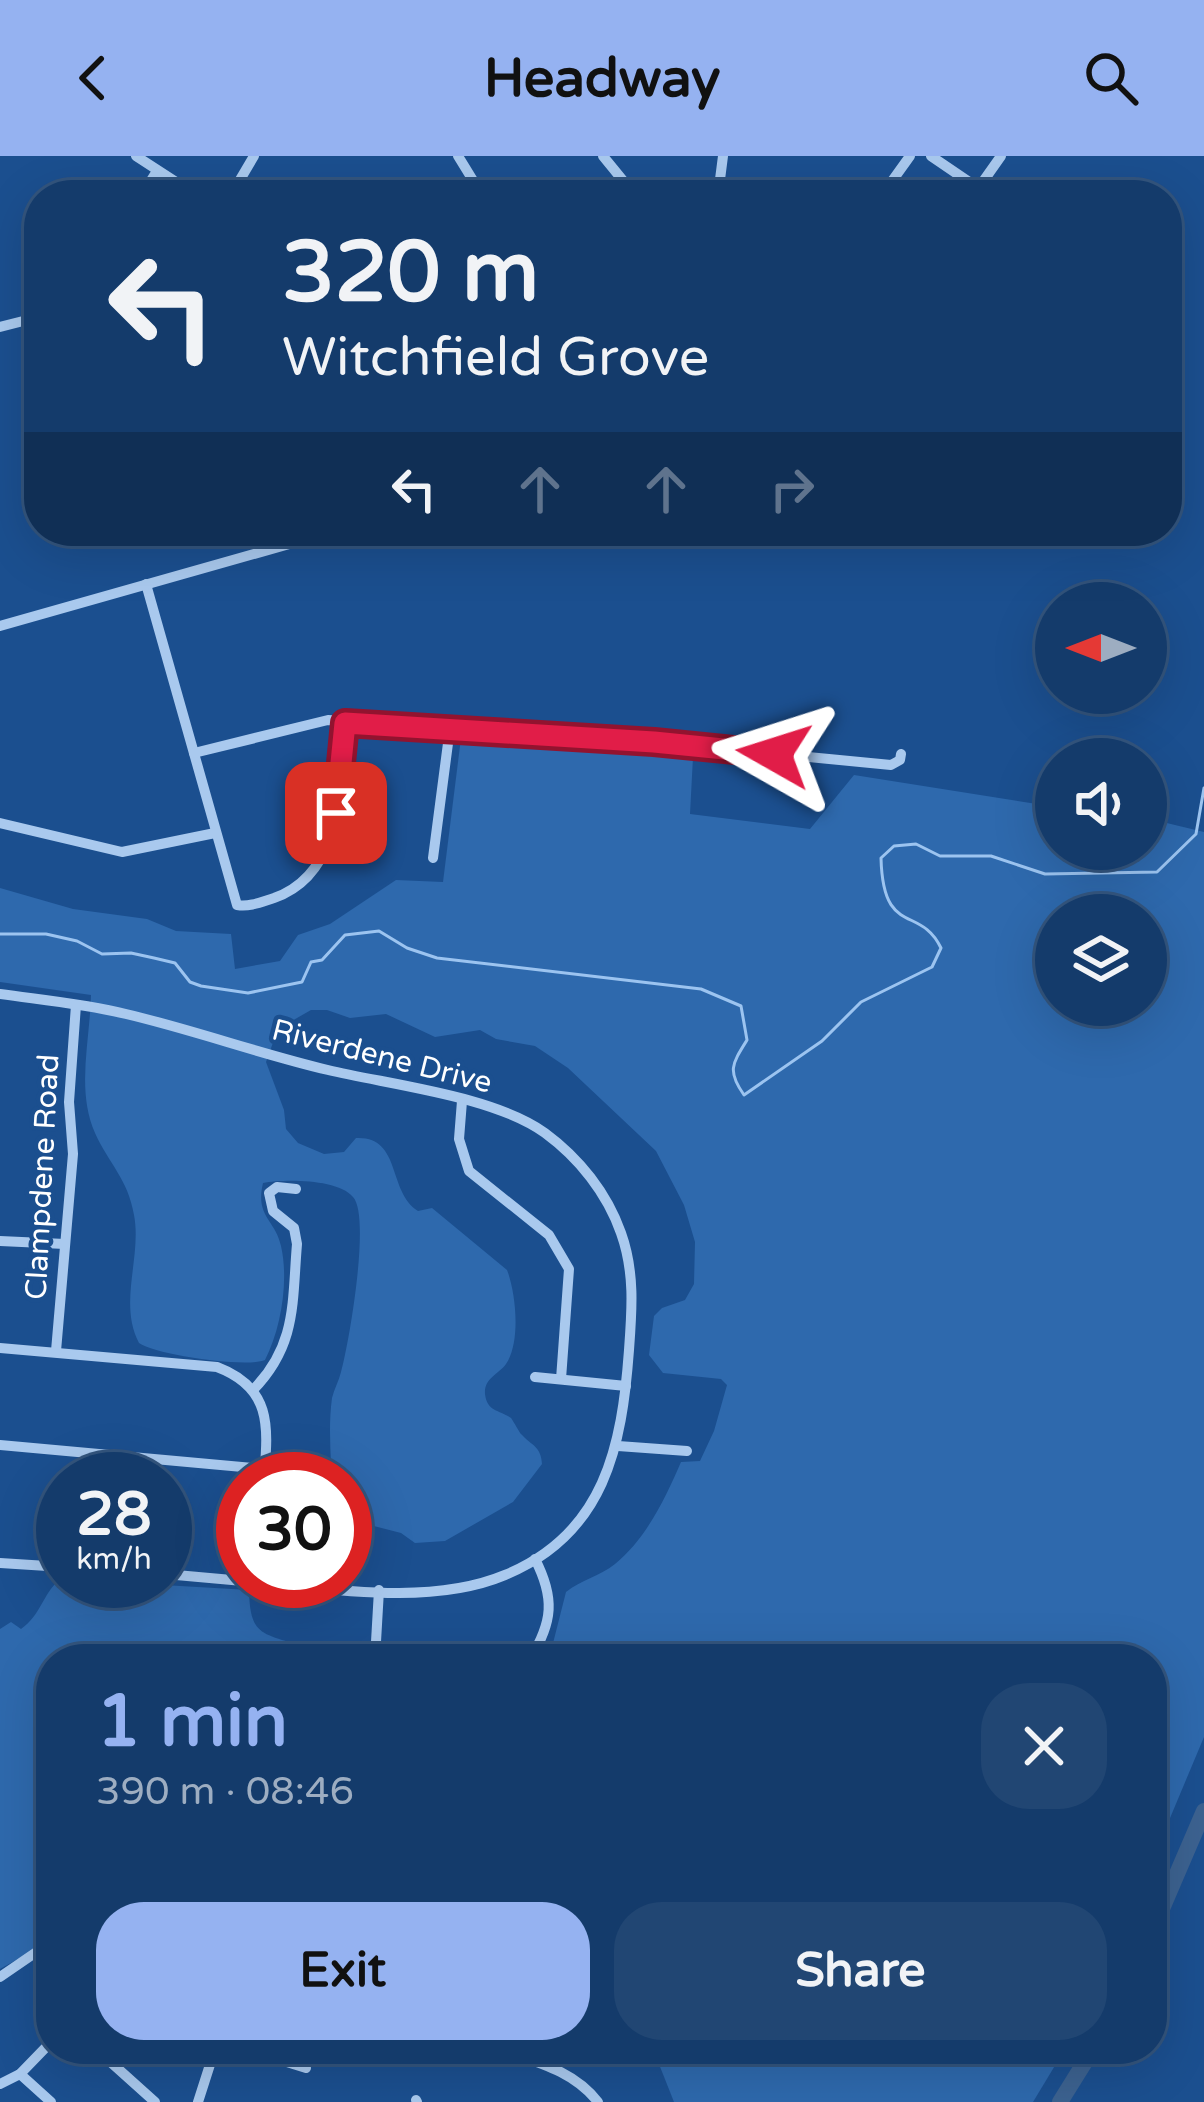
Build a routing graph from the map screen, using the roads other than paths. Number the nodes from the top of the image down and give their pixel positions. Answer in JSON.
{"nodes":[{"id":1,"x":136,"y":156,"type":"edge"},
{"id":2,"x":603,"y":156,"type":"edge"},
{"id":3,"x":931,"y":156,"type":"edge"},
{"id":4,"x":157,"y":171,"type":"junction"},
{"id":5,"x":151,"y":180,"type":"edge"},
{"id":6,"x":172,"y":180,"type":"edge"},
{"id":7,"x":623,"y":180,"type":"edge"},
{"id":8,"x":964,"y":180,"type":"edge"},
{"id":9,"x":282,"y":546,"type":"edge"},
{"id":10,"x":146,"y":584,"type":"junction"},
{"id":11,"x":0,"y":626,"type":"edge"},
{"id":12,"x":345,"y":723,"type":"junction"},
{"id":13,"x":450,"y":728,"type":"junction"},
{"id":14,"x":194,"y":753,"type":"junction"},
{"id":15,"x":901,"y":754,"type":"dead end"},
{"id":16,"x":0,"y":823,"type":"edge"},
{"id":17,"x":215,"y":832,"type":"junction"},
{"id":18,"x":433,"y":858,"type":"dead end"},
{"id":19,"x":0,"y":994,"type":"edge"},
{"id":20,"x":76,"y":1005,"type":"junction"},
{"id":21,"x":462,"y":1101,"type":"junction"},
{"id":22,"x":296,"y":1189,"type":"dead end"},
{"id":23,"x":0,"y":1240,"type":"edge"},
{"id":24,"x":65,"y":1244,"type":"junction"},
{"id":25,"x":0,"y":1348,"type":"edge"},
{"id":26,"x":56,"y":1351,"type":"junction"},
{"id":27,"x":535,"y":1377,"type":"dead end"},
{"id":28,"x":561,"y":1378,"type":"junction"},
{"id":29,"x":626,"y":1386,"type":"junction"},
{"id":30,"x":253,"y":1390,"type":"junction"},
{"id":31,"x":0,"y":1445,"type":"edge"},
{"id":32,"x":618,"y":1446,"type":"junction"},
{"id":33,"x":687,"y":1450,"type":"dead end"},
{"id":34,"x":265,"y":1452,"type":"edge"},
{"id":35,"x":216,"y":1469,"type":"edge"},
{"id":36,"x":535,"y":1559,"type":"junction"},
{"id":37,"x":0,"y":1563,"type":"edge"},
{"id":38,"x":36,"y":1565,"type":"edge"},
{"id":39,"x":372,"y":1589,"type":"edge"},
{"id":40,"x":380,"y":1590,"type":"junction"},
{"id":41,"x":376,"y":1644,"type":"edge"},
{"id":42,"x":537,"y":1644,"type":"edge"},
{"id":43,"x":36,"y":1952,"type":"edge"},
{"id":44,"x":0,"y":1977,"type":"edge"},
{"id":45,"x":36,"y":2057,"type":"edge"},
{"id":46,"x":113,"y":2064,"type":"edge"},
{"id":47,"x":210,"y":2064,"type":"edge"},
{"id":48,"x":293,"y":2064,"type":"edge"},
{"id":49,"x":544,"y":2064,"type":"edge"},
{"id":50,"x":306,"y":2068,"type":"dead end"},
{"id":51,"x":20,"y":2074,"type":"junction"},
{"id":52,"x":0,"y":2084,"type":"edge"},
{"id":53,"x":50,"y":2102,"type":"edge"},
{"id":54,"x":155,"y":2102,"type":"edge"},
{"id":55,"x":198,"y":2102,"type":"edge"},
{"id":56,"x":598,"y":2102,"type":"edge"}],
"edges":[{"from":1,"to":4,"type":"street"},
{"from":2,"to":7,"type":"street"},
{"from":3,"to":8,"type":"street"},
{"from":4,"to":5,"type":"street"},
{"from":4,"to":6,"type":"street"},
{"from":9,"to":10,"type":"street"},
{"from":10,"to":11,"type":"street"},
{"from":10,"to":14,"type":"street"},
{"from":12,"to":13,"type":"street"},
{"from":12,"to":14,"type":"street"},
{"from":12,"to":17,"type":"street"},
{"from":13,"to":15,"type":"street"},
{"from":13,"to":18,"type":"street"},
{"from":14,"to":17,"type":"street"},
{"from":16,"to":17,"type":"street"},
{"from":19,"to":20,"type":"street","name":"Riverdene Drive"},
{"from":20,"to":21,"type":"street","name":"Riverdene Drive"},
{"from":20,"to":24,"type":"street","name":"Clampdene Road"},
{"from":21,"to":28,"type":"street"},
{"from":21,"to":29,"type":"street","name":"Riverdene Drive"},
{"from":22,"to":30,"type":"street"},
{"from":23,"to":24,"type":"street"},
{"from":24,"to":26,"type":"street","name":"Clampdene Road"},
{"from":25,"to":26,"type":"street"},
{"from":26,"to":30,"type":"street"},
{"from":27,"to":28,"type":"street"},
{"from":28,"to":29,"type":"street"},
{"from":29,"to":32,"type":"street","name":"Riverdene Drive"},
{"from":30,"to":34,"type":"street"},
{"from":31,"to":35,"type":"street"},
{"from":32,"to":33,"type":"street"},
{"from":32,"to":36,"type":"street","name":"Riverdene Drive"},
{"from":36,"to":40,"type":"street","name":"Riverdene Drive"},
{"from":36,"to":42,"type":"street"},
{"from":37,"to":38,"type":"street"},
{"from":39,"to":40,"type":"street","name":"Riverdene Drive"},
{"from":40,"to":41,"type":"street"},
{"from":43,"to":44,"type":"street"},
{"from":45,"to":51,"type":"street"},
{"from":46,"to":54,"type":"street"},
{"from":47,"to":55,"type":"street"},
{"from":48,"to":50,"type":"street"},
{"from":49,"to":56,"type":"street"},
{"from":51,"to":52,"type":"street"},
{"from":51,"to":53,"type":"street"}]}
